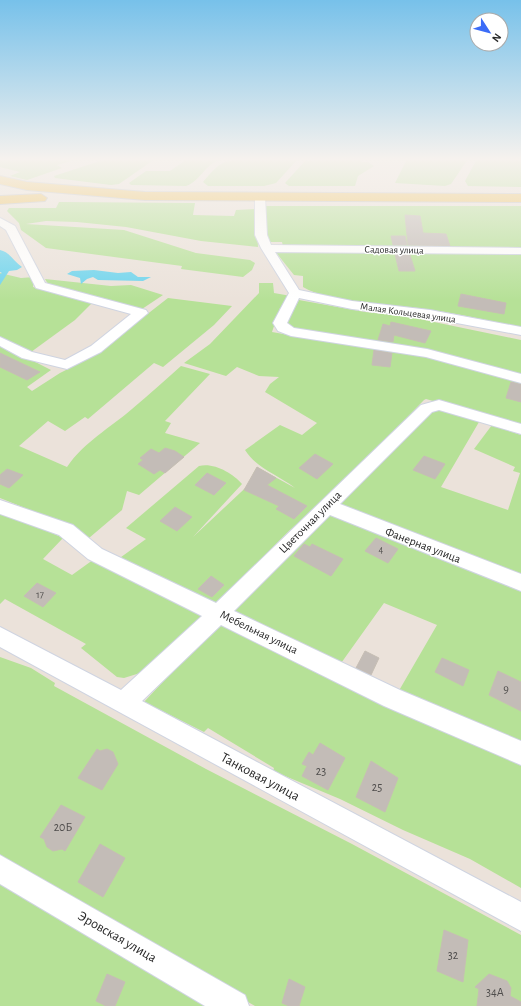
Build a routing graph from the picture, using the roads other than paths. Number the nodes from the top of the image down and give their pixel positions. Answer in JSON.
{"nodes":[{"id":1,"x":260,"y":206,"type":"edge"},
{"id":2,"x":0,"y":221,"type":"edge"},
{"id":3,"x":267,"y":248,"type":"junction"},
{"id":4,"x":521,"y":251,"type":"edge"},
{"id":5,"x":295,"y":293,"type":"junction"},
{"id":6,"x":521,"y":331,"type":"edge"},
{"id":7,"x":0,"y":341,"type":"edge"},
{"id":8,"x":521,"y":379,"type":"edge"},
{"id":9,"x":521,"y":429,"type":"edge"},
{"id":10,"x":326,"y":506,"type":"junction"},
{"id":11,"x":0,"y":507,"type":"edge"},
{"id":12,"x":521,"y":583,"type":"edge"},
{"id":13,"x":219,"y":613,"type":"junction"},
{"id":14,"x":0,"y":636,"type":"edge"},
{"id":15,"x":123,"y":703,"type":"junction"},
{"id":16,"x":521,"y":753,"type":"edge"},
{"id":17,"x":0,"y":869,"type":"edge"},
{"id":18,"x":521,"y":917,"type":"edge"},
{"id":19,"x":234,"y":1006,"type":"edge"}],
"edges":[{"from":1,"to":3,"type":"street"},
{"from":2,"to":7,"type":"street"},
{"from":3,"to":4,"type":"street","name":"Садовая улица"},
{"from":3,"to":5,"type":"street"},
{"from":5,"to":6,"type":"street","name":"Малая Кольцевая улица"},
{"from":5,"to":8,"type":"street"},
{"from":9,"to":10,"type":"street","name":"Цветочная улица"},
{"from":10,"to":12,"type":"street","name":"Фанерная улица"},
{"from":10,"to":13,"type":"street","name":"Цветочная улица"},
{"from":11,"to":13,"type":"street","name":"Мебельная улица"},
{"from":13,"to":15,"type":"street","name":"Цветочная улица"},
{"from":13,"to":16,"type":"street","name":"Мебельная улица"},
{"from":14,"to":15,"type":"street","name":"Танковая улица"},
{"from":15,"to":18,"type":"street","name":"Танковая улица"},
{"from":17,"to":19,"type":"street","name":"Эровская улица"}]}
